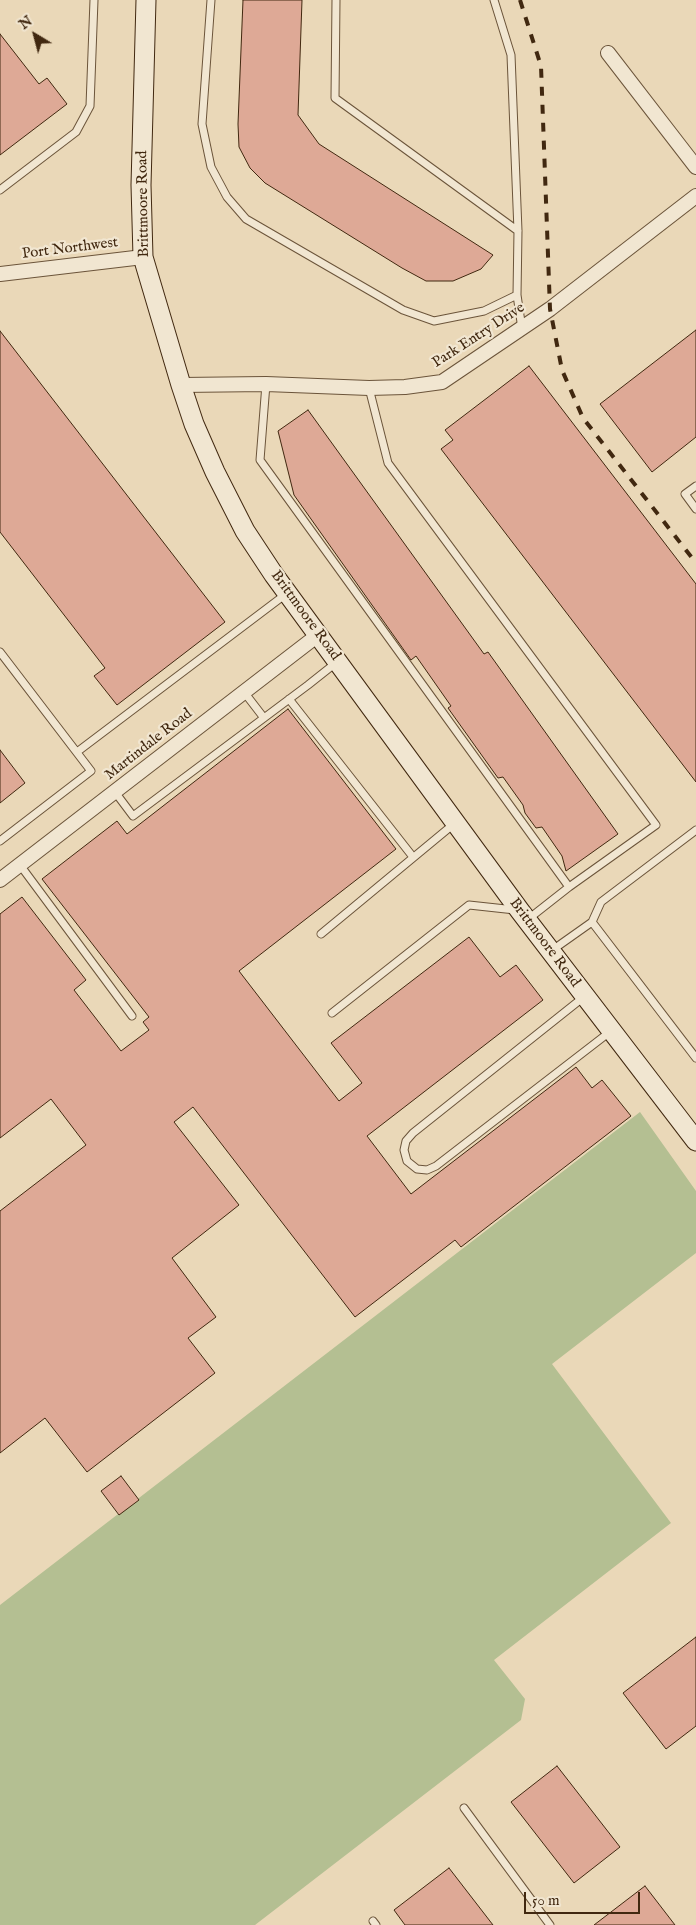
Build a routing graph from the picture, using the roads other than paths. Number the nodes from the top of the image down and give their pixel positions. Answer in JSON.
{"nodes":[{"id":1,"x":94,"y":0,"type":"edge"},
{"id":2,"x":146,"y":0,"type":"edge"},
{"id":3,"x":211,"y":0,"type":"edge"},
{"id":4,"x":336,"y":0,"type":"edge"},
{"id":5,"x":494,"y":0,"type":"edge"},
{"id":6,"x":608,"y":54,"type":"dead end"},
{"id":7,"x":696,"y":167,"type":"edge"},
{"id":8,"x":0,"y":190,"type":"edge"},
{"id":9,"x":696,"y":196,"type":"edge"},
{"id":10,"x":518,"y":231,"type":"junction"},
{"id":11,"x":143,"y":257,"type":"junction"},
{"id":12,"x":0,"y":274,"type":"edge"},
{"id":13,"x":517,"y":295,"type":"junction"},
{"id":14,"x":522,"y":329,"type":"junction"},
{"id":15,"x":266,"y":384,"type":"junction"},
{"id":16,"x":181,"y":385,"type":"junction"},
{"id":17,"x":369,"y":388,"type":"junction"},
{"id":18,"x":696,"y":486,"type":"edge"},
{"id":19,"x":696,"y":509,"type":"edge"},
{"id":20,"x":287,"y":593,"type":"junction"},
{"id":21,"x":318,"y":635,"type":"junction"},
{"id":22,"x":0,"y":652,"type":"edge"},
{"id":23,"x":337,"y":661,"type":"junction"},
{"id":24,"x":244,"y":692,"type":"junction"},
{"id":25,"x":289,"y":699,"type":"junction"},
{"id":26,"x":264,"y":718,"type":"junction"},
{"id":27,"x":77,"y":752,"type":"junction"},
{"id":28,"x":115,"y":792,"type":"junction"},
{"id":29,"x":455,"y":822,"type":"junction"},
{"id":30,"x":696,"y":830,"type":"edge"},
{"id":31,"x":0,"y":841,"type":"edge"},
{"id":32,"x":413,"y":857,"type":"junction"},
{"id":33,"x":20,"y":865,"type":"junction"},
{"id":34,"x":0,"y":880,"type":"edge"},
{"id":35,"x":569,"y":887,"type":"junction"},
{"id":36,"x":523,"y":915,"type":"junction"},
{"id":37,"x":592,"y":922,"type":"junction"},
{"id":38,"x":321,"y":934,"type":"dead end"},
{"id":39,"x":551,"y":952,"type":"junction"},
{"id":40,"x":585,"y":996,"type":"junction"},
{"id":41,"x":332,"y":1013,"type":"dead end"},
{"id":42,"x":132,"y":1016,"type":"dead end"},
{"id":43,"x":612,"y":1031,"type":"junction"},
{"id":44,"x":696,"y":1058,"type":"edge"},
{"id":45,"x":696,"y":1141,"type":"edge"},
{"id":46,"x":464,"y":1808,"type":"dead end"},
{"id":47,"x":550,"y":1925,"type":"edge"}],
"edges":[{"from":1,"to":8,"type":"lane"},
{"from":2,"to":11,"type":"main road","name":"Brittmoore Road"},
{"from":3,"to":13,"type":"lane"},
{"from":4,"to":10,"type":"lane"},
{"from":5,"to":10,"type":"lane"},
{"from":6,"to":7,"type":"street"},
{"from":9,"to":14,"type":"street","name":"Park Entry Drive"},
{"from":10,"to":13,"type":"lane"},
{"from":11,"to":12,"type":"street","name":"Port Northwest"},
{"from":11,"to":16,"type":"main road","name":"Brittmoore Road"},
{"from":13,"to":14,"type":"lane"},
{"from":14,"to":17,"type":"street","name":"Park Entry Drive"},
{"from":15,"to":16,"type":"street","name":"Park Entry Drive"},
{"from":15,"to":17,"type":"street","name":"Park Entry Drive"},
{"from":15,"to":35,"type":"lane"},
{"from":16,"to":20,"type":"main road","name":"Brittmoore Road"},
{"from":17,"to":35,"type":"lane"},
{"from":18,"to":19,"type":"lane"},
{"from":20,"to":21,"type":"main road","name":"Brittmoore Road"},
{"from":20,"to":27,"type":"lane"},
{"from":21,"to":23,"type":"main road","name":"Brittmoore Road"},
{"from":21,"to":24,"type":"street","name":"Martindale Road"},
{"from":22,"to":27,"type":"lane"},
{"from":23,"to":25,"type":"lane"},
{"from":23,"to":29,"type":"main road","name":"Brittmoore Road"},
{"from":24,"to":26,"type":"lane"},
{"from":24,"to":28,"type":"street","name":"Martindale Road"},
{"from":25,"to":26,"type":"lane"},
{"from":25,"to":32,"type":"lane"},
{"from":26,"to":28,"type":"lane"},
{"from":27,"to":31,"type":"lane"},
{"from":28,"to":33,"type":"street","name":"Martindale Road"},
{"from":29,"to":32,"type":"lane"},
{"from":29,"to":36,"type":"main road","name":"Brittmoore Road"},
{"from":30,"to":37,"type":"lane"},
{"from":32,"to":38,"type":"lane"},
{"from":33,"to":34,"type":"street","name":"Martindale Road"},
{"from":33,"to":42,"type":"lane"},
{"from":35,"to":36,"type":"lane"},
{"from":36,"to":39,"type":"main road","name":"Brittmoore Road"},
{"from":36,"to":41,"type":"lane"},
{"from":37,"to":39,"type":"lane"},
{"from":37,"to":44,"type":"lane"},
{"from":39,"to":40,"type":"main road","name":"Brittmoore Road"},
{"from":40,"to":43,"type":"main road","name":"Brittmoore Road"},
{"from":40,"to":43,"type":"lane"},
{"from":43,"to":45,"type":"main road","name":"Brittmoore Road"},
{"from":46,"to":47,"type":"lane"}]}
